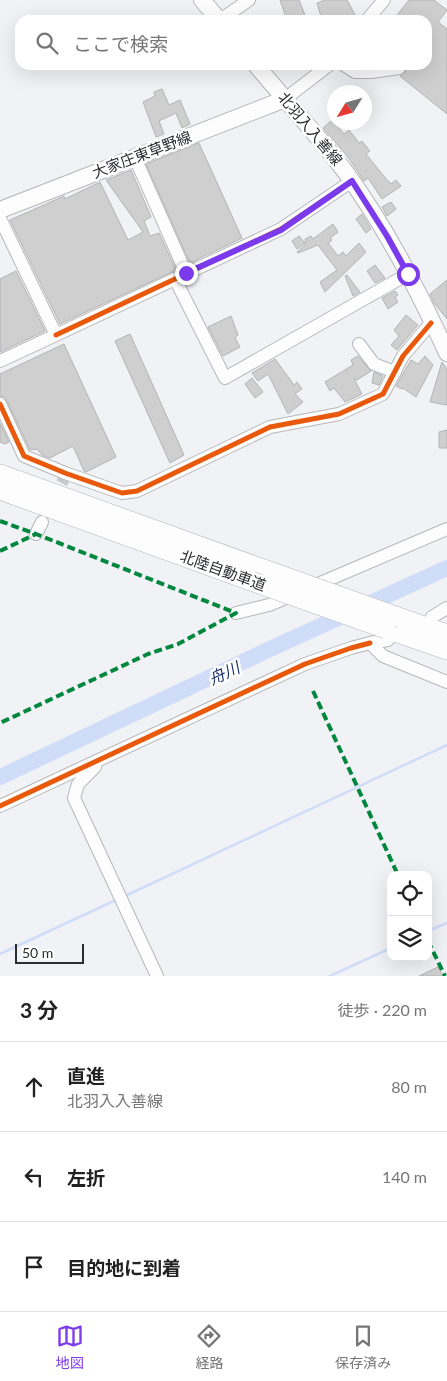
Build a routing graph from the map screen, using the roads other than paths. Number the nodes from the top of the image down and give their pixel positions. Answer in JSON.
{"nodes":[{"id":1,"x":202,"y":0,"type":"edge"},
{"id":2,"x":384,"y":0,"type":"edge"},
{"id":3,"x":243,"y":2,"type":"edge"},
{"id":4,"x":215,"y":15,"type":"edge"},
{"id":5,"x":226,"y":15,"type":"edge"},
{"id":6,"x":371,"y":15,"type":"edge"},
{"id":7,"x":260,"y":70,"type":"edge"},
{"id":8,"x":323,"y":70,"type":"edge"},
{"id":9,"x":352,"y":70,"type":"edge"},
{"id":10,"x":385,"y":70,"type":"edge"},
{"id":11,"x":285,"y":99,"type":"junction"},
{"id":12,"x":135,"y":158,"type":"junction"},
{"id":13,"x":352,"y":181,"type":"junction"},
{"id":14,"x":0,"y":210,"type":"edge"},
{"id":15,"x":0,"y":218,"type":"edge"},
{"id":16,"x":408,"y":274,"type":"junction"},
{"id":17,"x":180,"y":276,"type":"junction"},
{"id":18,"x":431,"y":323,"type":"junction"},
{"id":19,"x":56,"y":335,"type":"junction"},
{"id":20,"x":445,"y":343,"type":"edge"},
{"id":21,"x":359,"y":344,"type":"dead end"},
{"id":22,"x":0,"y":361,"type":"edge"},
{"id":23,"x":395,"y":372,"type":"junction"},
{"id":24,"x":0,"y":404,"type":"edge"},
{"id":25,"x":0,"y":474,"type":"edge"},
{"id":26,"x":0,"y":490,"type":"edge"},
{"id":27,"x":447,"y":529,"type":"edge"},
{"id":28,"x":447,"y":608,"type":"edge"},
{"id":29,"x":236,"y":613,"type":"dead end"},
{"id":30,"x":432,"y":617,"type":"dead end"},
{"id":31,"x":392,"y":629,"type":"junction"},
{"id":32,"x":447,"y":634,"type":"edge"},
{"id":33,"x":370,"y":643,"type":"junction"},
{"id":34,"x":447,"y":650,"type":"edge"},
{"id":35,"x":447,"y":682,"type":"edge"},
{"id":36,"x":96,"y":761,"type":"junction"},
{"id":37,"x":0,"y":806,"type":"edge"},
{"id":38,"x":157,"y":976,"type":"edge"}],
"edges":[{"from":1,"to":4,"type":"main road"},
{"from":2,"to":6,"type":"street"},
{"from":3,"to":5,"type":"street"},
{"from":7,"to":11,"type":"main road","name":"北羽入入善線"},
{"from":8,"to":11,"type":"street"},
{"from":9,"to":10,"type":"street"},
{"from":11,"to":12,"type":"main road","name":"大家庄東草野線"},
{"from":11,"to":13,"type":"main road","name":"北羽入入善線"},
{"from":12,"to":14,"type":"main road","name":"大家庄東草野線"},
{"from":12,"to":17,"type":"street"},
{"from":13,"to":16,"type":"main road","name":"北羽入入善線"},
{"from":13,"to":17,"type":"street"},
{"from":15,"to":19,"type":"street"},
{"from":16,"to":17,"type":"street"},
{"from":16,"to":18,"type":"main road","name":"北羽入入善線"},
{"from":17,"to":19,"type":"street"},
{"from":18,"to":20,"type":"main road","name":"北羽入入善線"},
{"from":18,"to":23,"type":"street"},
{"from":19,"to":22,"type":"street"},
{"from":21,"to":23,"type":"street"},
{"from":23,"to":24,"type":"street"},
{"from":25,"to":31,"type":"highway","name":"北陸自動車道","bridge":true},
{"from":26,"to":31,"type":"highway","name":"北陸自動車道","bridge":true},
{"from":27,"to":29,"type":"street"},
{"from":28,"to":30,"type":"street"},
{"from":31,"to":32,"type":"highway","name":"北陸自動車道"},
{"from":31,"to":33,"type":"street"},
{"from":31,"to":34,"type":"highway","name":"北陸自動車道"},
{"from":33,"to":35,"type":"street"},
{"from":33,"to":36,"type":"street"},
{"from":36,"to":37,"type":"street"},
{"from":36,"to":38,"type":"street"}]}
